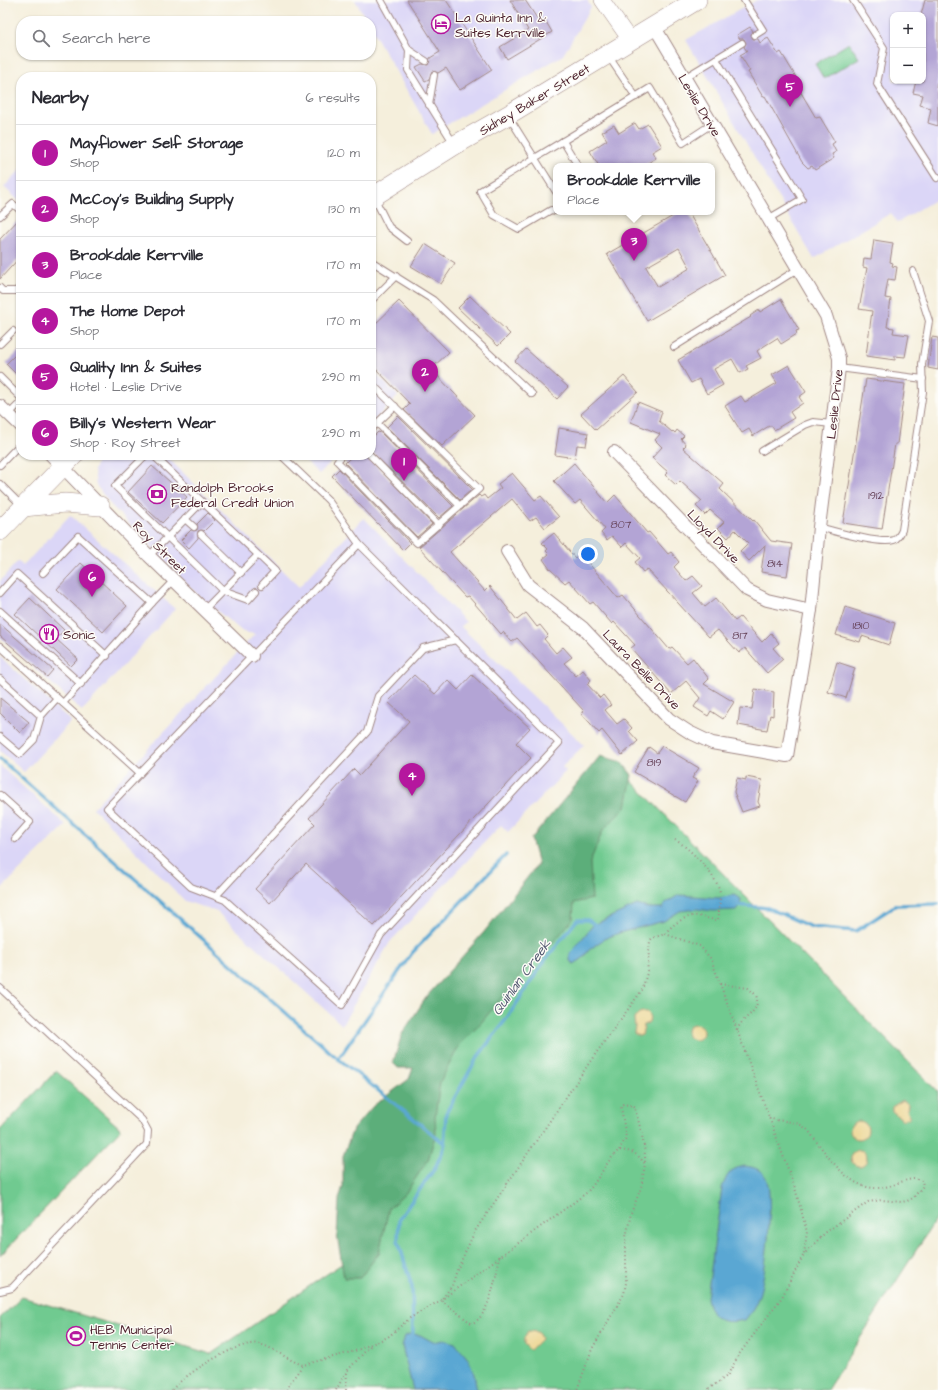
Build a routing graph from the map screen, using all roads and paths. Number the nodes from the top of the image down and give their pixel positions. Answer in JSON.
{"nodes":[{"id":1,"x":381,"y":0,"type":"edge"},
{"id":2,"x":602,"y":0,"type":"edge"},
{"id":3,"x":697,"y":0,"type":"edge"},
{"id":4,"x":744,"y":0,"type":"edge"},
{"id":5,"x":853,"y":0,"type":"edge"},
{"id":6,"x":654,"y":26,"type":"junction"},
{"id":7,"x":755,"y":35,"type":"dead end"},
{"id":8,"x":630,"y":40,"type":"junction"},
{"id":9,"x":742,"y":43,"type":"dead end"},
{"id":10,"x":409,"y":50,"type":"junction"},
{"id":11,"x":608,"y":54,"type":"junction"},
{"id":12,"x":716,"y":59,"type":"junction"},
{"id":13,"x":426,"y":61,"type":"dead end"},
{"id":14,"x":434,"y":75,"type":"dead end"},
{"id":15,"x":684,"y":78,"type":"junction"},
{"id":16,"x":636,"y":97,"type":"junction"},
{"id":17,"x":429,"y":105,"type":"junction"},
{"id":18,"x":508,"y":115,"type":"junction"},
{"id":19,"x":712,"y":124,"type":"junction"},
{"id":20,"x":563,"y":141,"type":"junction"},
{"id":21,"x":454,"y":145,"type":"junction"},
{"id":22,"x":535,"y":158,"type":"junction"},
{"id":23,"x":576,"y":163,"type":"edge"},
{"id":24,"x":938,"y":177,"type":"edge"},
{"id":25,"x":553,"y":187,"type":"edge"},
{"id":26,"x":376,"y":194,"type":"edge"},
{"id":27,"x":376,"y":204,"type":"edge"},
{"id":28,"x":16,"y":207,"type":"edge"},
{"id":29,"x":553,"y":210,"type":"edge"},
{"id":30,"x":0,"y":216,"type":"edge"},
{"id":31,"x":768,"y":219,"type":"junction"},
{"id":32,"x":407,"y":241,"type":"dead end"},
{"id":33,"x":376,"y":264,"type":"edge"},
{"id":34,"x":798,"y":269,"type":"junction"},
{"id":35,"x":913,"y":271,"type":"dead end"},
{"id":36,"x":396,"y":276,"type":"junction"},
{"id":37,"x":0,"y":288,"type":"edge"},
{"id":38,"x":16,"y":291,"type":"edge"},
{"id":39,"x":376,"y":296,"type":"edge"},
{"id":40,"x":13,"y":331,"type":"dead end"},
{"id":41,"x":0,"y":344,"type":"edge"},
{"id":42,"x":674,"y":347,"type":"dead end"},
{"id":43,"x":839,"y":368,"type":"junction"},
{"id":44,"x":0,"y":377,"type":"edge"},
{"id":45,"x":923,"y":380,"type":"junction"},
{"id":46,"x":376,"y":388,"type":"edge"},
{"id":47,"x":16,"y":393,"type":"edge"},
{"id":48,"x":532,"y":394,"type":"dead end"},
{"id":49,"x":16,"y":404,"type":"edge"},
{"id":50,"x":395,"y":406,"type":"junction"},
{"id":51,"x":4,"y":410,"type":"edge"},
{"id":52,"x":16,"y":421,"type":"edge"},
{"id":53,"x":377,"y":424,"type":"joint"},
{"id":54,"x":832,"y":424,"type":"junction"},
{"id":55,"x":16,"y":448,"type":"edge"},
{"id":56,"x":762,"y":451,"type":"dead end"},
{"id":57,"x":614,"y":452,"type":"dead end"},
{"id":58,"x":61,"y":460,"type":"edge"},
{"id":59,"x":63,"y":460,"type":"edge"},
{"id":60,"x":141,"y":460,"type":"edge"},
{"id":61,"x":158,"y":460,"type":"edge"},
{"id":62,"x":286,"y":460,"type":"edge"},
{"id":63,"x":338,"y":460,"type":"edge"},
{"id":64,"x":375,"y":460,"type":"edge"},
{"id":65,"x":0,"y":465,"type":"edge"},
{"id":66,"x":0,"y":484,"type":"edge"},
{"id":67,"x":202,"y":502,"type":"junction"},
{"id":68,"x":100,"y":506,"type":"junction"},
{"id":69,"x":460,"y":506,"type":"junction"},
{"id":70,"x":23,"y":507,"type":"junction"},
{"id":71,"x":185,"y":519,"type":"junction"},
{"id":72,"x":439,"y":525,"type":"junction"},
{"id":73,"x":194,"y":527,"type":"dead end"},
{"id":74,"x":819,"y":527,"type":"junction"},
{"id":75,"x":0,"y":530,"type":"edge"},
{"id":76,"x":201,"y":534,"type":"dead end"},
{"id":77,"x":168,"y":537,"type":"junction"},
{"id":78,"x":359,"y":544,"type":"junction"},
{"id":79,"x":507,"y":551,"type":"dead end"},
{"id":80,"x":149,"y":556,"type":"junction"},
{"id":81,"x":257,"y":556,"type":"junction"},
{"id":82,"x":43,"y":573,"type":"dead end"},
{"id":83,"x":241,"y":573,"type":"junction"},
{"id":84,"x":174,"y":580,"type":"junction"},
{"id":85,"x":262,"y":585,"type":"dead end"},
{"id":86,"x":222,"y":591,"type":"junction"},
{"id":87,"x":256,"y":591,"type":"dead end"},
{"id":88,"x":0,"y":593,"type":"edge"},
{"id":89,"x":152,"y":604,"type":"junction"},
{"id":90,"x":204,"y":610,"type":"junction"},
{"id":91,"x":811,"y":610,"type":"junction"},
{"id":92,"x":0,"y":611,"type":"edge"},
{"id":93,"x":456,"y":640,"type":"junction"},
{"id":94,"x":0,"y":646,"type":"edge"},
{"id":95,"x":107,"y":656,"type":"junction"},
{"id":96,"x":252,"y":656,"type":"junction"},
{"id":97,"x":0,"y":679,"type":"edge"},
{"id":98,"x":81,"y":684,"type":"junction"},
{"id":99,"x":57,"y":698,"type":"junction"},
{"id":100,"x":63,"y":703,"type":"junction"},
{"id":101,"x":41,"y":716,"type":"junction"},
{"id":102,"x":0,"y":737,"type":"edge"},
{"id":103,"x":788,"y":756,"type":"joint"},
{"id":104,"x":140,"y":773,"type":"junction"},
{"id":105,"x":0,"y":795,"type":"edge"},
{"id":106,"x":15,"y":839,"type":"dead end"},
{"id":107,"x":675,"y":840,"type":"dead end"},
{"id":108,"x":720,"y":893,"type":"dead end"},
{"id":109,"x":216,"y":896,"type":"junction"},
{"id":110,"x":720,"y":897,"type":"dead end"},
{"id":111,"x":665,"y":934,"type":"junction"},
{"id":112,"x":720,"y":984,"type":"junction"},
{"id":113,"x":0,"y":988,"type":"edge"},
{"id":114,"x":737,"y":1031,"type":"junction"},
{"id":115,"x":769,"y":1118,"type":"junction"},
{"id":116,"x":618,"y":1150,"type":"junction"},
{"id":117,"x":645,"y":1164,"type":"junction"},
{"id":118,"x":804,"y":1254,"type":"junction"},
{"id":119,"x":500,"y":1255,"type":"junction"},
{"id":120,"x":0,"y":1291,"type":"edge"},
{"id":121,"x":441,"y":1300,"type":"junction"},
{"id":122,"x":372,"y":1344,"type":"junction"},
{"id":123,"x":303,"y":1365,"type":"junction"},
{"id":124,"x":347,"y":1371,"type":"junction"},
{"id":125,"x":172,"y":1390,"type":"edge"},
{"id":126,"x":287,"y":1390,"type":"edge"},
{"id":127,"x":336,"y":1390,"type":"edge"},
{"id":128,"x":346,"y":1390,"type":"edge"},
{"id":129,"x":577,"y":1390,"type":"edge"},
{"id":130,"x":707,"y":1390,"type":"edge"}],
"edges":[{"from":1,"to":10,"type":"lane"},
{"from":2,"to":8,"type":"street"},
{"from":3,"to":6,"type":"main road","name":"Sidney Baker Street"},
{"from":4,"to":7,"type":"lane"},
{"from":5,"to":24,"type":"lane"},
{"from":6,"to":8,"type":"main road","name":"Sidney Baker Street"},
{"from":6,"to":15,"type":"street","name":"Leslie Drive"},
{"from":8,"to":11,"type":"main road","name":"Sidney Baker Street"},
{"from":9,"to":12,"type":"lane"},
{"from":10,"to":13,"type":"lane"},
{"from":10,"to":17,"type":"lane"},
{"from":11,"to":16,"type":"lane"},
{"from":11,"to":18,"type":"main road","name":"Sidney Baker Street"},
{"from":12,"to":15,"type":"lane"},
{"from":12,"to":31,"type":"lane"},
{"from":14,"to":17,"type":"lane"},
{"from":15,"to":19,"type":"street","name":"Leslie Drive"},
{"from":16,"to":19,"type":"lane"},
{"from":16,"to":20,"type":"lane"},
{"from":17,"to":21,"type":"lane"},
{"from":18,"to":21,"type":"main road","name":"Sidney Baker Street"},
{"from":18,"to":22,"type":"lane"},
{"from":19,"to":31,"type":"street","name":"Leslie Drive"},
{"from":20,"to":22,"type":"lane"},
{"from":20,"to":23,"type":"lane"},
{"from":21,"to":26,"type":"main road","name":"Sidney Baker Street"},
{"from":22,"to":25,"type":"lane"},
{"from":22,"to":29,"type":"lane"},
{"from":27,"to":32,"type":"lane"},
{"from":28,"to":30,"type":"lane"},
{"from":31,"to":34,"type":"street","name":"Leslie Drive"},
{"from":33,"to":36,"type":"lane"},
{"from":34,"to":42,"type":"lane"},
{"from":34,"to":43,"type":"street","name":"Leslie Drive"},
{"from":35,"to":45,"type":"lane"},
{"from":36,"to":39,"type":"lane"},
{"from":36,"to":48,"type":"lane"},
{"from":37,"to":38,"type":"lane"},
{"from":40,"to":41,"type":"lane"},
{"from":43,"to":45,"type":"lane"},
{"from":43,"to":54,"type":"street","name":"Leslie Drive"},
{"from":44,"to":47,"type":"lane"},
{"from":45,"to":74,"type":"lane"},
{"from":46,"to":50,"type":"lane"},
{"from":49,"to":51,"type":"lane"},
{"from":50,"to":53,"type":"lane"},
{"from":50,"to":69,"type":"lane"},
{"from":51,"to":52,"type":"street"},
{"from":53,"to":69,"type":"lane"},
{"from":54,"to":56,"type":"lane"},
{"from":54,"to":74,"type":"street","name":"Leslie Drive"},
{"from":55,"to":65,"type":"lane"},
{"from":57,"to":91,"type":"street","name":"Lloyd Drive"},
{"from":58,"to":70,"type":"main road"},
{"from":59,"to":68,"type":"street","name":"Roy Street"},
{"from":60,"to":77,"type":"lane"},
{"from":61,"to":67,"type":"lane"},
{"from":62,"to":78,"type":"lane"},
{"from":63,"to":72,"type":"lane"},
{"from":64,"to":72,"type":"lane"},
{"from":66,"to":70,"type":"lane"},
{"from":67,"to":71,"type":"lane"},
{"from":67,"to":81,"type":"lane"},
{"from":68,"to":70,"type":"main road"},
{"from":68,"to":80,"type":"street","name":"Roy Street"},
{"from":69,"to":72,"type":"lane"},
{"from":70,"to":75,"type":"main road"},
{"from":71,"to":73,"type":"lane"},
{"from":71,"to":77,"type":"lane"},
{"from":74,"to":91,"type":"street","name":"Leslie Drive"},
{"from":76,"to":83,"type":"lane"},
{"from":77,"to":80,"type":"lane"},
{"from":77,"to":86,"type":"lane"},
{"from":78,"to":93,"type":"lane"},
{"from":78,"to":96,"type":"lane"},
{"from":79,"to":103,"type":"street","name":"Laura Belle Drive"},
{"from":80,"to":84,"type":"street","name":"Roy Street"},
{"from":81,"to":83,"type":"lane"},
{"from":81,"to":85,"type":"lane"},
{"from":82,"to":89,"type":"lane"},
{"from":83,"to":86,"type":"lane"},
{"from":84,"to":89,"type":"lane"},
{"from":84,"to":90,"type":"street","name":"Roy Street"},
{"from":86,"to":87,"type":"lane"},
{"from":86,"to":90,"type":"lane"},
{"from":88,"to":95,"type":"lane"},
{"from":89,"to":95,"type":"lane"},
{"from":90,"to":96,"type":"street","name":"Roy Street"},
{"from":91,"to":103,"type":"street","name":"Leslie Drive"},
{"from":92,"to":98,"type":"lane"},
{"from":93,"to":109,"type":"lane"},
{"from":93,"to":109,"type":"lane"},
{"from":94,"to":99,"type":"lane"},
{"from":95,"to":98,"type":"lane"},
{"from":96,"to":104,"type":"lane"},
{"from":97,"to":101,"type":"lane"},
{"from":98,"to":100,"type":"lane"},
{"from":99,"to":100,"type":"lane"},
{"from":99,"to":101,"type":"lane"},
{"from":100,"to":104,"type":"lane"},
{"from":101,"to":102,"type":"lane"},
{"from":104,"to":109,"type":"lane"},
{"from":105,"to":106,"type":"lane"},
{"from":107,"to":108,"type":"path"},
{"from":110,"to":111,"type":"path"},
{"from":111,"to":112,"type":"path"},
{"from":111,"to":121,"type":"path"},
{"from":112,"to":114,"type":"path"},
{"from":112,"to":114,"type":"path"},
{"from":113,"to":120,"type":"lane"},
{"from":114,"to":115,"type":"path"},
{"from":115,"to":118,"type":"path"},
{"from":115,"to":118,"type":"path"},
{"from":116,"to":117,"type":"path"},
{"from":116,"to":117,"type":"path"},
{"from":116,"to":119,"type":"path"},
{"from":117,"to":129,"type":"path"},
{"from":118,"to":130,"type":"path"},
{"from":119,"to":121,"type":"path"},
{"from":119,"to":121,"type":"path"},
{"from":121,"to":122,"type":"path"},
{"from":122,"to":123,"type":"path"},
{"from":122,"to":124,"type":"path"},
{"from":123,"to":125,"type":"path"},
{"from":123,"to":126,"type":"path"},
{"from":124,"to":127,"type":"path"},
{"from":124,"to":128,"type":"path"}]}
